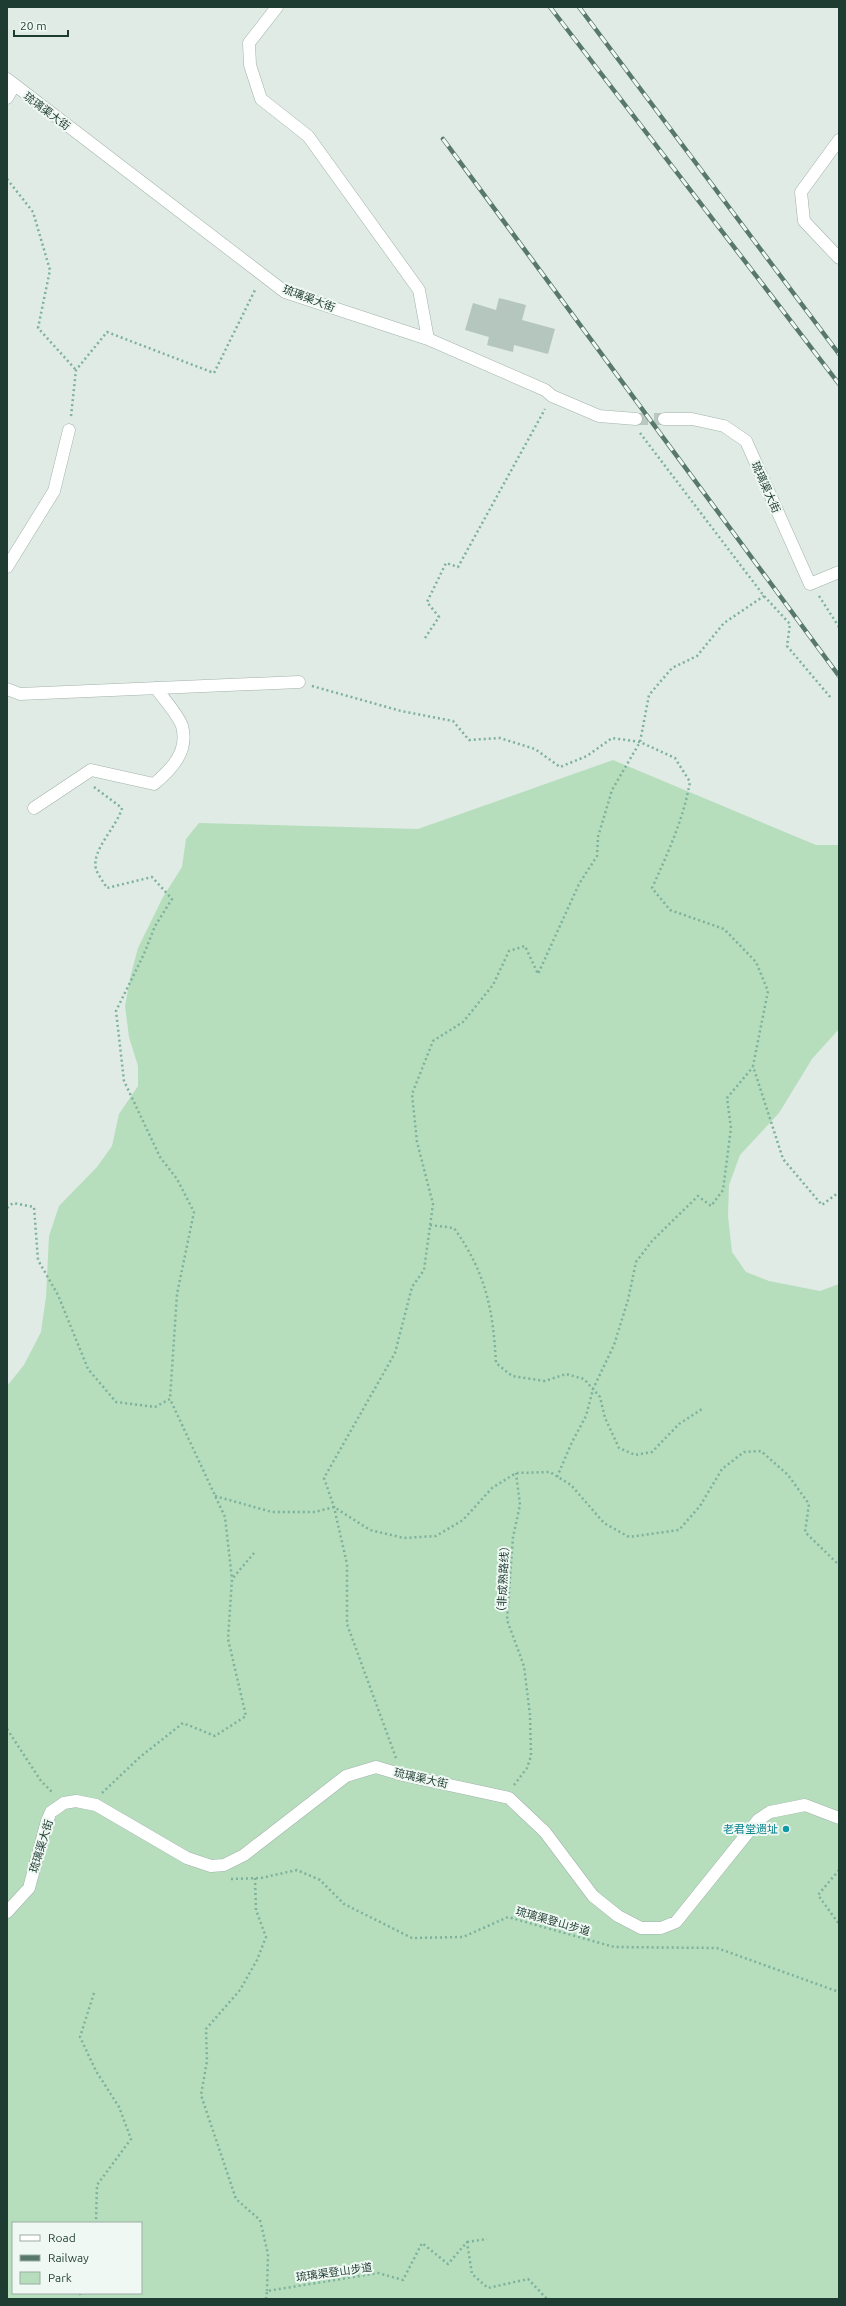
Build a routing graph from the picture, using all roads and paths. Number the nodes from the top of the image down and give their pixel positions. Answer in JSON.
{"nodes":[{"id":1,"x":277,"y":7,"type":"edge"},
{"id":2,"x":11,"y":83,"type":"edge"},
{"id":3,"x":7,"y":98,"type":"edge"},
{"id":4,"x":839,"y":140,"type":"edge"},
{"id":5,"x":7,"y":179,"type":"edge"},
{"id":6,"x":839,"y":258,"type":"edge"},
{"id":7,"x":262,"y":275,"type":"junction"},
{"id":8,"x":428,"y":339,"type":"junction"},
{"id":9,"x":76,"y":370,"type":"junction"},
{"id":10,"x":552,"y":396,"type":"junction"},
{"id":11,"x":632,"y":419,"type":"joint"},
{"id":12,"x":664,"y":419,"type":"tunnel mouth"},
{"id":13,"x":69,"y":430,"type":"joint"},
{"id":14,"x":7,"y":567,"type":"edge"},
{"id":15,"x":839,"y":572,"type":"edge"},
{"id":16,"x":810,"y":584,"type":"junction"},
{"id":17,"x":764,"y":596,"type":"junction"},
{"id":18,"x":839,"y":627,"type":"edge"},
{"id":19,"x":425,"y":638,"type":"dead end"},
{"id":20,"x":299,"y":682,"type":"joint"},
{"id":21,"x":156,"y":688,"type":"junction"},
{"id":22,"x":7,"y":689,"type":"edge"},
{"id":23,"x":831,"y":698,"type":"dead end"},
{"id":24,"x":640,"y":742,"type":"junction"},
{"id":25,"x":80,"y":777,"type":"junction"},
{"id":26,"x":34,"y":808,"type":"dead end"},
{"id":27,"x":753,"y":1066,"type":"junction"},
{"id":28,"x":839,"y":1192,"type":"edge"},
{"id":29,"x":7,"y":1208,"type":"edge"},
{"id":30,"x":430,"y":1225,"type":"junction"},
{"id":31,"x":593,"y":1389,"type":"junction"},
{"id":32,"x":170,"y":1399,"type":"junction"},
{"id":33,"x":702,"y":1409,"type":"dead end"},
{"id":34,"x":516,"y":1473,"type":"junction"},
{"id":35,"x":557,"y":1476,"type":"junction"},
{"id":36,"x":215,"y":1496,"type":"junction"},
{"id":37,"x":334,"y":1507,"type":"junction"},
{"id":38,"x":254,"y":1553,"type":"dead end"},
{"id":39,"x":839,"y":1565,"type":"edge"},
{"id":40,"x":232,"y":1579,"type":"junction"},
{"id":41,"x":7,"y":1729,"type":"edge"},
{"id":42,"x":403,"y":1775,"type":"junction"},
{"id":43,"x":509,"y":1798,"type":"junction"},
{"id":44,"x":64,"y":1803,"type":"junction"},
{"id":45,"x":90,"y":1804,"type":"junction"},
{"id":46,"x":839,"y":1818,"type":"edge"},
{"id":47,"x":224,"y":1866,"type":"junction"},
{"id":48,"x":839,"y":1870,"type":"edge"},
{"id":49,"x":255,"y":1878,"type":"junction"},
{"id":50,"x":7,"y":1912,"type":"edge"},
{"id":51,"x":839,"y":1924,"type":"edge"},
{"id":52,"x":839,"y":1992,"type":"edge"},
{"id":53,"x":94,"y":1993,"type":"dead end"},
{"id":54,"x":96,"y":2222,"type":"edge"},
{"id":55,"x":487,"y":2239,"type":"dead end"},
{"id":56,"x":467,"y":2242,"type":"junction"},
{"id":57,"x":267,"y":2291,"type":"junction"},
{"id":58,"x":266,"y":2299,"type":"edge"},
{"id":59,"x":547,"y":2299,"type":"edge"}],
"edges":[{"from":1,"to":8,"type":"street"},
{"from":2,"to":3,"type":"street"},
{"from":2,"to":7,"type":"street","name":"琉璃渠大街"},
{"from":4,"to":6,"type":"street"},
{"from":5,"to":9,"type":"path"},
{"from":7,"to":8,"type":"street","name":"琉璃渠大街"},
{"from":7,"to":9,"type":"path"},
{"from":8,"to":10,"type":"street","name":"琉璃渠大街"},
{"from":9,"to":13,"type":"path"},
{"from":10,"to":11,"type":"street","name":"琉璃渠大街"},
{"from":10,"to":19,"type":"path"},
{"from":11,"to":17,"type":"path"},
{"from":12,"to":16,"type":"street","name":"琉璃渠大街"},
{"from":13,"to":14,"type":"street"},
{"from":15,"to":16,"type":"street"},
{"from":16,"to":18,"type":"path"},
{"from":17,"to":23,"type":"path"},
{"from":17,"to":24,"type":"path"},
{"from":20,"to":21,"type":"street"},
{"from":20,"to":24,"type":"path"},
{"from":21,"to":22,"type":"street"},
{"from":21,"to":25,"type":"street"},
{"from":24,"to":27,"type":"path"},
{"from":24,"to":30,"type":"path"},
{"from":25,"to":26,"type":"street"},
{"from":25,"to":32,"type":"path"},
{"from":27,"to":28,"type":"path"},
{"from":27,"to":31,"type":"path"},
{"from":29,"to":32,"type":"path"},
{"from":30,"to":31,"type":"path"},
{"from":30,"to":37,"type":"path"},
{"from":31,"to":33,"type":"path"},
{"from":31,"to":35,"type":"path"},
{"from":32,"to":36,"type":"path"},
{"from":34,"to":35,"type":"path"},
{"from":34,"to":37,"type":"path"},
{"from":34,"to":43,"type":"path","name":"（非成熟路线）"},
{"from":35,"to":39,"type":"path"},
{"from":36,"to":37,"type":"path"},
{"from":36,"to":40,"type":"path"},
{"from":37,"to":42,"type":"path"},
{"from":38,"to":40,"type":"path"},
{"from":40,"to":45,"type":"path"},
{"from":41,"to":44,"type":"path"},
{"from":42,"to":43,"type":"street","name":"琉璃渠大街"},
{"from":42,"to":47,"type":"street","name":"琉璃渠大街"},
{"from":43,"to":46,"type":"street"},
{"from":44,"to":45,"type":"street"},
{"from":44,"to":50,"type":"street","name":"琉璃渠大街"},
{"from":45,"to":47,"type":"street"},
{"from":47,"to":49,"type":"path","name":"琉璃渠登山步道"},
{"from":48,"to":51,"type":"path"},
{"from":49,"to":52,"type":"path","name":"琉璃渠登山步道"},
{"from":49,"to":57,"type":"path"},
{"from":53,"to":54,"type":"path"},
{"from":55,"to":56,"type":"path"},
{"from":56,"to":57,"type":"path","name":"琉璃渠登山步道"},
{"from":56,"to":59,"type":"path"},
{"from":57,"to":58,"type":"path"}]}
